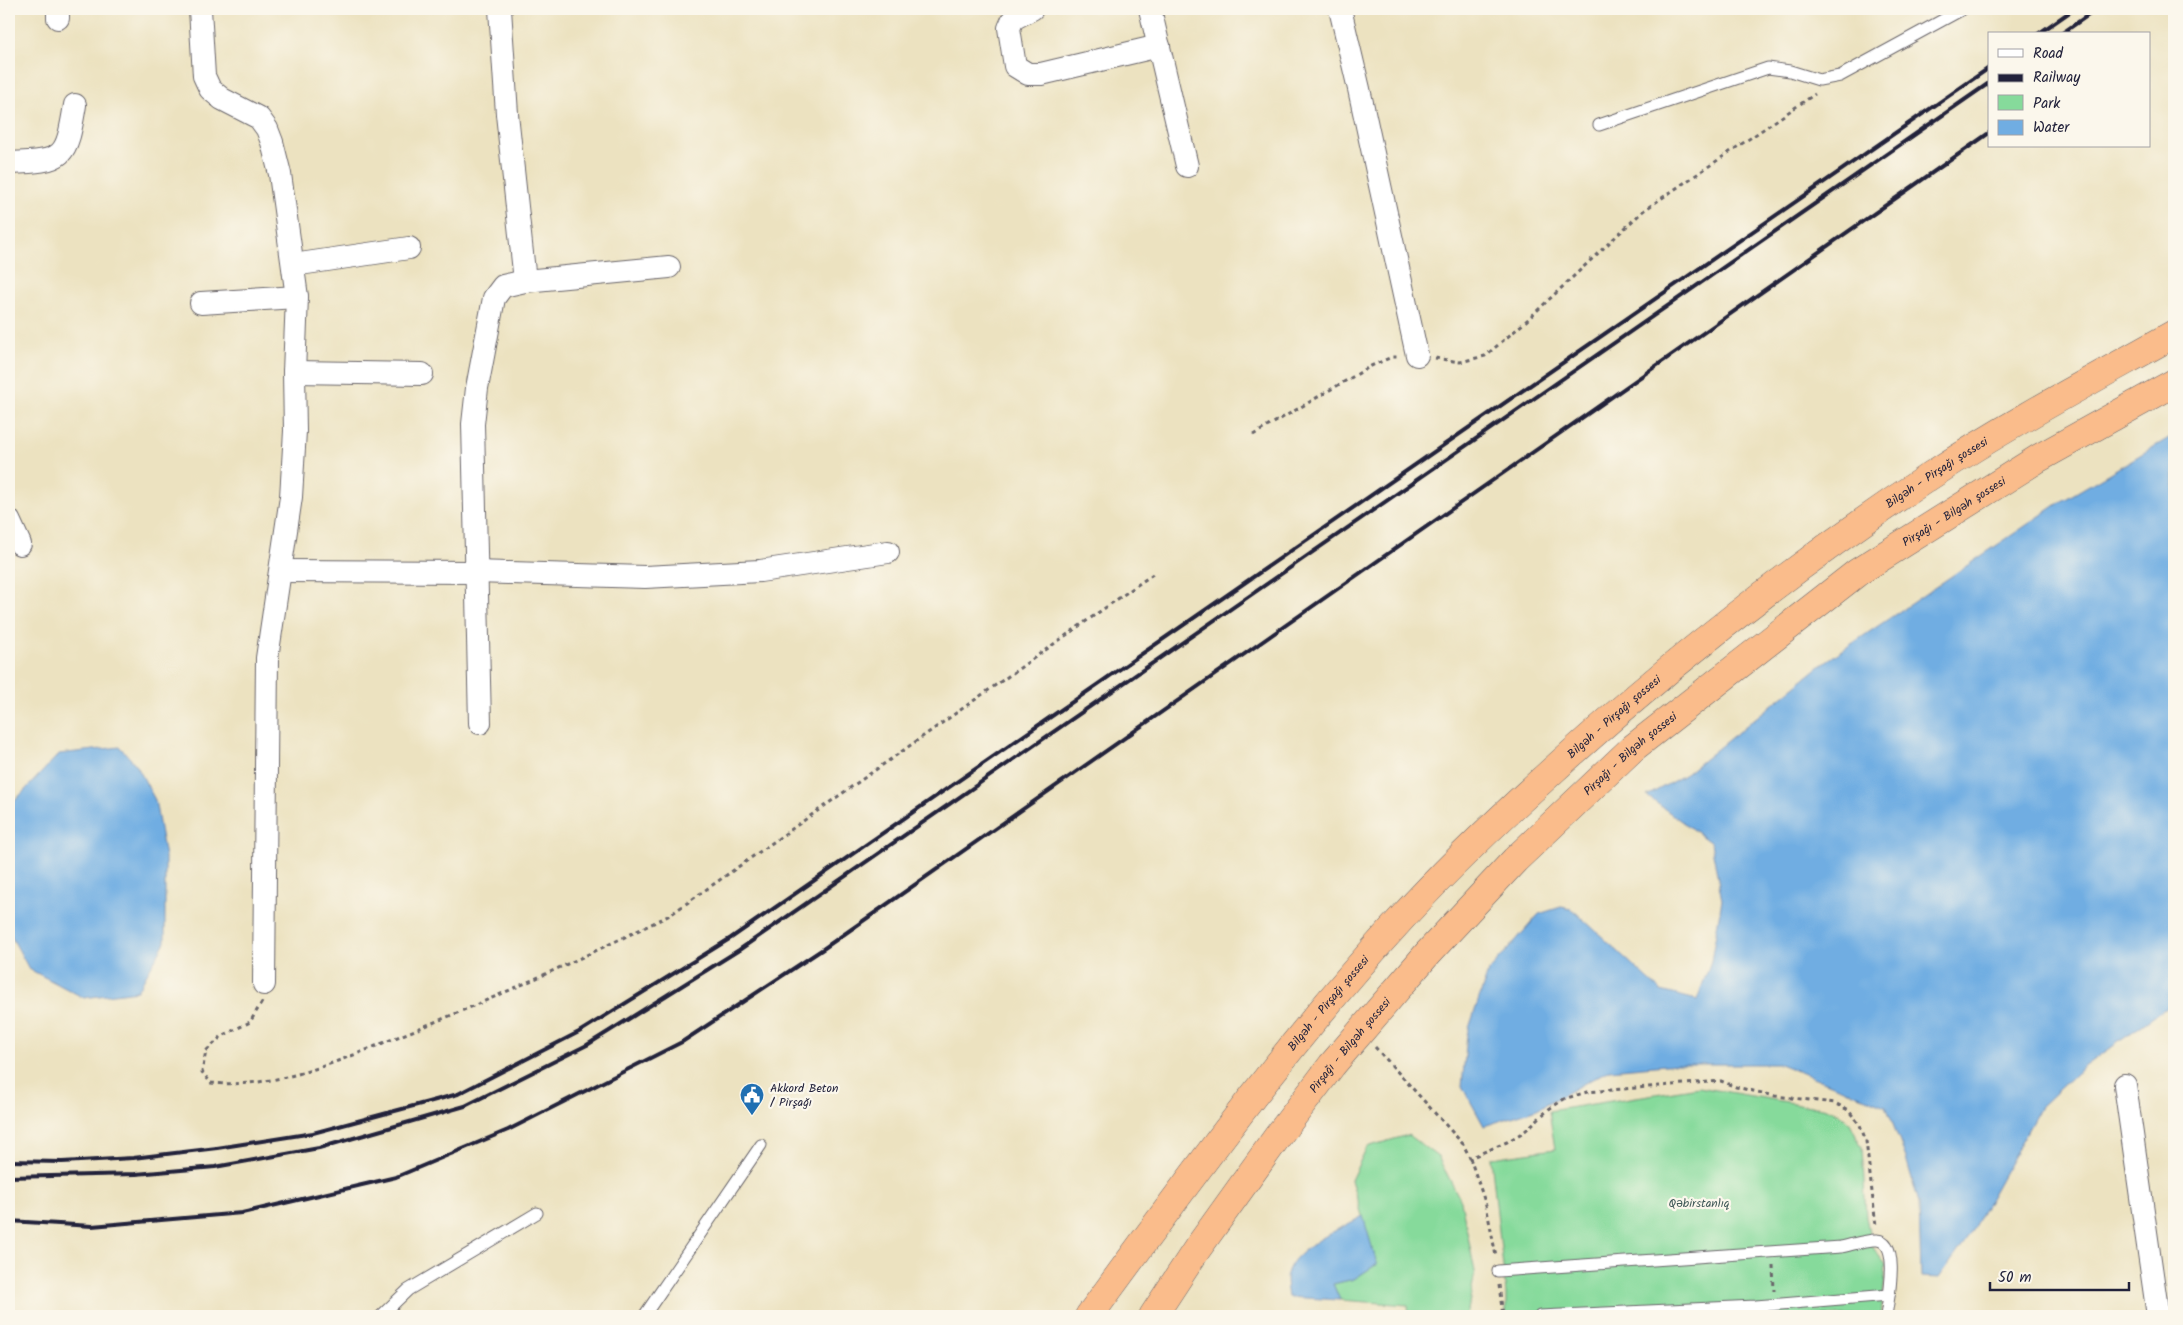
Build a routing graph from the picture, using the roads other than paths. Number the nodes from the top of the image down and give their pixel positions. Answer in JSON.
{"nodes":[{"id":1,"x":200,"y":9,"type":"edge"},
{"id":2,"x":500,"y":9,"type":"edge"},
{"id":3,"x":1032,"y":9,"type":"edge"},
{"id":4,"x":1150,"y":9,"type":"edge"},
{"id":5,"x":1340,"y":9,"type":"edge"},
{"id":6,"x":1963,"y":9,"type":"edge"},
{"id":7,"x":1158,"y":46,"type":"junction"},
{"id":8,"x":75,"y":105,"type":"dead end"},
{"id":9,"x":1599,"y":125,"type":"dead end"},
{"id":10,"x":9,"y":163,"type":"edge"},
{"id":11,"x":1187,"y":166,"type":"dead end"},
{"id":12,"x":409,"y":248,"type":"dead end"},
{"id":13,"x":294,"y":265,"type":"junction"},
{"id":14,"x":669,"y":267,"type":"dead end"},
{"id":15,"x":525,"y":281,"type":"junction"},
{"id":16,"x":297,"y":297,"type":"junction"},
{"id":17,"x":201,"y":303,"type":"dead end"},
{"id":18,"x":2174,"y":334,"type":"edge"},
{"id":19,"x":1417,"y":356,"type":"road end"},
{"id":20,"x":294,"y":372,"type":"junction"},
{"id":21,"x":422,"y":374,"type":"dead end"},
{"id":22,"x":2174,"y":383,"type":"edge"},
{"id":23,"x":9,"y":520,"type":"edge"},
{"id":24,"x":20,"y":544,"type":"dead end"},
{"id":25,"x":888,"y":552,"type":"dead end"},
{"id":26,"x":281,"y":571,"type":"junction"},
{"id":27,"x":475,"y":572,"type":"junction"},
{"id":28,"x":480,"y":723,"type":"dead end"},
{"id":29,"x":264,"y":984,"type":"road end"},
{"id":30,"x":2125,"y":1086,"type":"dead end"},
{"id":31,"x":762,"y":1144,"type":"dead end"},
{"id":32,"x":537,"y":1213,"type":"dead end"},
{"id":33,"x":1160,"y":1220,"type":"junction"},
{"id":34,"x":1498,"y":1271,"type":"road end"},
{"id":35,"x":1889,"y":1295,"type":"junction"},
{"id":36,"x":1756,"y":1311,"type":"edge"},
{"id":37,"x":382,"y":1316,"type":"edge"},
{"id":38,"x":644,"y":1316,"type":"edge"},
{"id":39,"x":1089,"y":1316,"type":"edge"},
{"id":40,"x":1106,"y":1316,"type":"edge"},
{"id":41,"x":1154,"y":1316,"type":"edge"},
{"id":42,"x":1540,"y":1316,"type":"edge"},
{"id":43,"x":1886,"y":1316,"type":"edge"},
{"id":44,"x":2158,"y":1316,"type":"edge"}],
"edges":[{"from":1,"to":13,"type":"street"},
{"from":2,"to":15,"type":"street"},
{"from":3,"to":7,"type":"street"},
{"from":4,"to":7,"type":"street"},
{"from":5,"to":19,"type":"street"},
{"from":6,"to":9,"type":"lane"},
{"from":7,"to":11,"type":"street"},
{"from":8,"to":10,"type":"street"},
{"from":12,"to":13,"type":"street"},
{"from":13,"to":16,"type":"street"},
{"from":14,"to":15,"type":"street"},
{"from":15,"to":27,"type":"street"},
{"from":16,"to":17,"type":"street"},
{"from":16,"to":20,"type":"street"},
{"from":18,"to":33,"type":"highway","name":"Bilgəh - Pirşağı şossesi"},
{"from":20,"to":21,"type":"street"},
{"from":20,"to":26,"type":"street"},
{"from":22,"to":41,"type":"highway","name":"Pirşağı - Bilgəh şossesi"},
{"from":23,"to":24,"type":"street"},
{"from":25,"to":27,"type":"street"},
{"from":26,"to":27,"type":"street"},
{"from":26,"to":29,"type":"street"},
{"from":27,"to":28,"type":"street"},
{"from":30,"to":44,"type":"street"},
{"from":31,"to":38,"type":"lane"},
{"from":32,"to":37,"type":"lane"},
{"from":33,"to":39,"type":"highway"},
{"from":33,"to":40,"type":"highway"},
{"from":34,"to":35,"type":"lane"},
{"from":35,"to":36,"type":"lane"},
{"from":35,"to":43,"type":"lane"},
{"from":36,"to":42,"type":"lane"}]}
